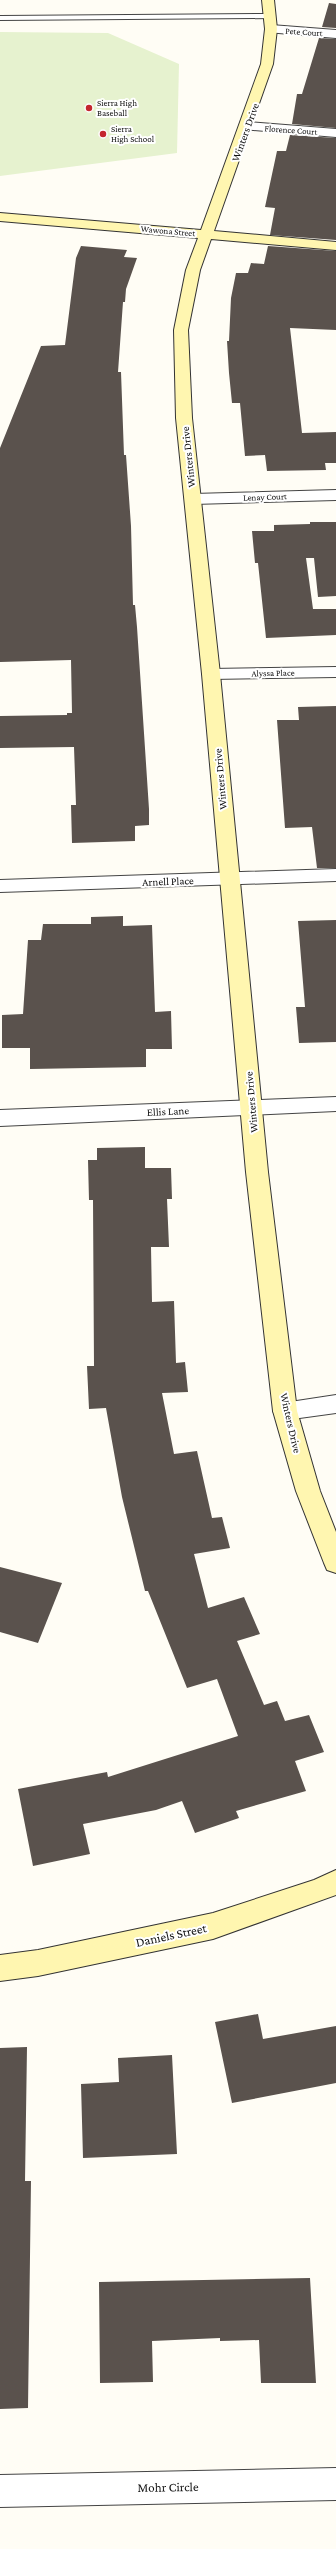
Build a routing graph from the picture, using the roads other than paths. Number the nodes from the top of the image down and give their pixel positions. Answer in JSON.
{"nodes":[{"id":1,"x":270,"y":15,"type":"edge"},
{"id":2,"x":0,"y":18,"type":"edge"},
{"id":3,"x":336,"y":34,"type":"edge"},
{"id":4,"x":247,"y":126,"type":"junction"},
{"id":5,"x":336,"y":133,"type":"edge"},
{"id":6,"x":0,"y":216,"type":"edge"},
{"id":7,"x":207,"y":235,"type":"junction"},
{"id":8,"x":336,"y":246,"type":"edge"},
{"id":9,"x":336,"y":495,"type":"edge"},
{"id":10,"x":193,"y":499,"type":"junction"},
{"id":11,"x":336,"y":672,"type":"edge"},
{"id":12,"x":211,"y":674,"type":"junction"},
{"id":13,"x":336,"y":875,"type":"edge"},
{"id":14,"x":228,"y":879,"type":"junction"},
{"id":15,"x":0,"y":886,"type":"edge"},
{"id":16,"x":336,"y":1104,"type":"edge"},
{"id":17,"x":252,"y":1107,"type":"junction"},
{"id":18,"x":0,"y":1118,"type":"edge"},
{"id":19,"x":336,"y":1404,"type":"edge"},
{"id":20,"x":285,"y":1411,"type":"junction"},
{"id":21,"x":336,"y":1563,"type":"edge"},
{"id":22,"x":336,"y":1882,"type":"edge"},
{"id":23,"x":0,"y":1968,"type":"edge"},
{"id":24,"x":336,"y":2484,"type":"edge"},
{"id":25,"x":0,"y":2490,"type":"edge"}],
"edges":[{"from":1,"to":2,"type":"lane"},
{"from":1,"to":3,"type":"street","name":"Pete Court"},
{"from":1,"to":4,"type":"street","name":"Winters Drive"},
{"from":4,"to":5,"type":"street","name":"Florence Court"},
{"from":4,"to":7,"type":"street","name":"Winters Drive"},
{"from":6,"to":7,"type":"street","name":"Wawona Street"},
{"from":7,"to":8,"type":"street","name":"Wawona Street"},
{"from":7,"to":10,"type":"street","name":"Winters Drive"},
{"from":9,"to":10,"type":"street","name":"Lenay Court"},
{"from":10,"to":12,"type":"street","name":"Winters Drive"},
{"from":11,"to":12,"type":"street","name":"Alyssa Place"},
{"from":12,"to":14,"type":"street","name":"Winters Drive"},
{"from":13,"to":14,"type":"street","name":"Arnell Place"},
{"from":14,"to":15,"type":"street","name":"Arnell Place"},
{"from":14,"to":17,"type":"street","name":"Winters Drive"},
{"from":16,"to":17,"type":"street","name":"Ellis Lane"},
{"from":17,"to":18,"type":"street","name":"Ellis Lane"},
{"from":17,"to":20,"type":"street","name":"Winters Drive"},
{"from":19,"to":20,"type":"street"},
{"from":20,"to":21,"type":"street","name":"Winters Drive"},
{"from":22,"to":23,"type":"street","name":"Daniels Street"},
{"from":24,"to":25,"type":"street","name":"Mohr Circle"}]}
